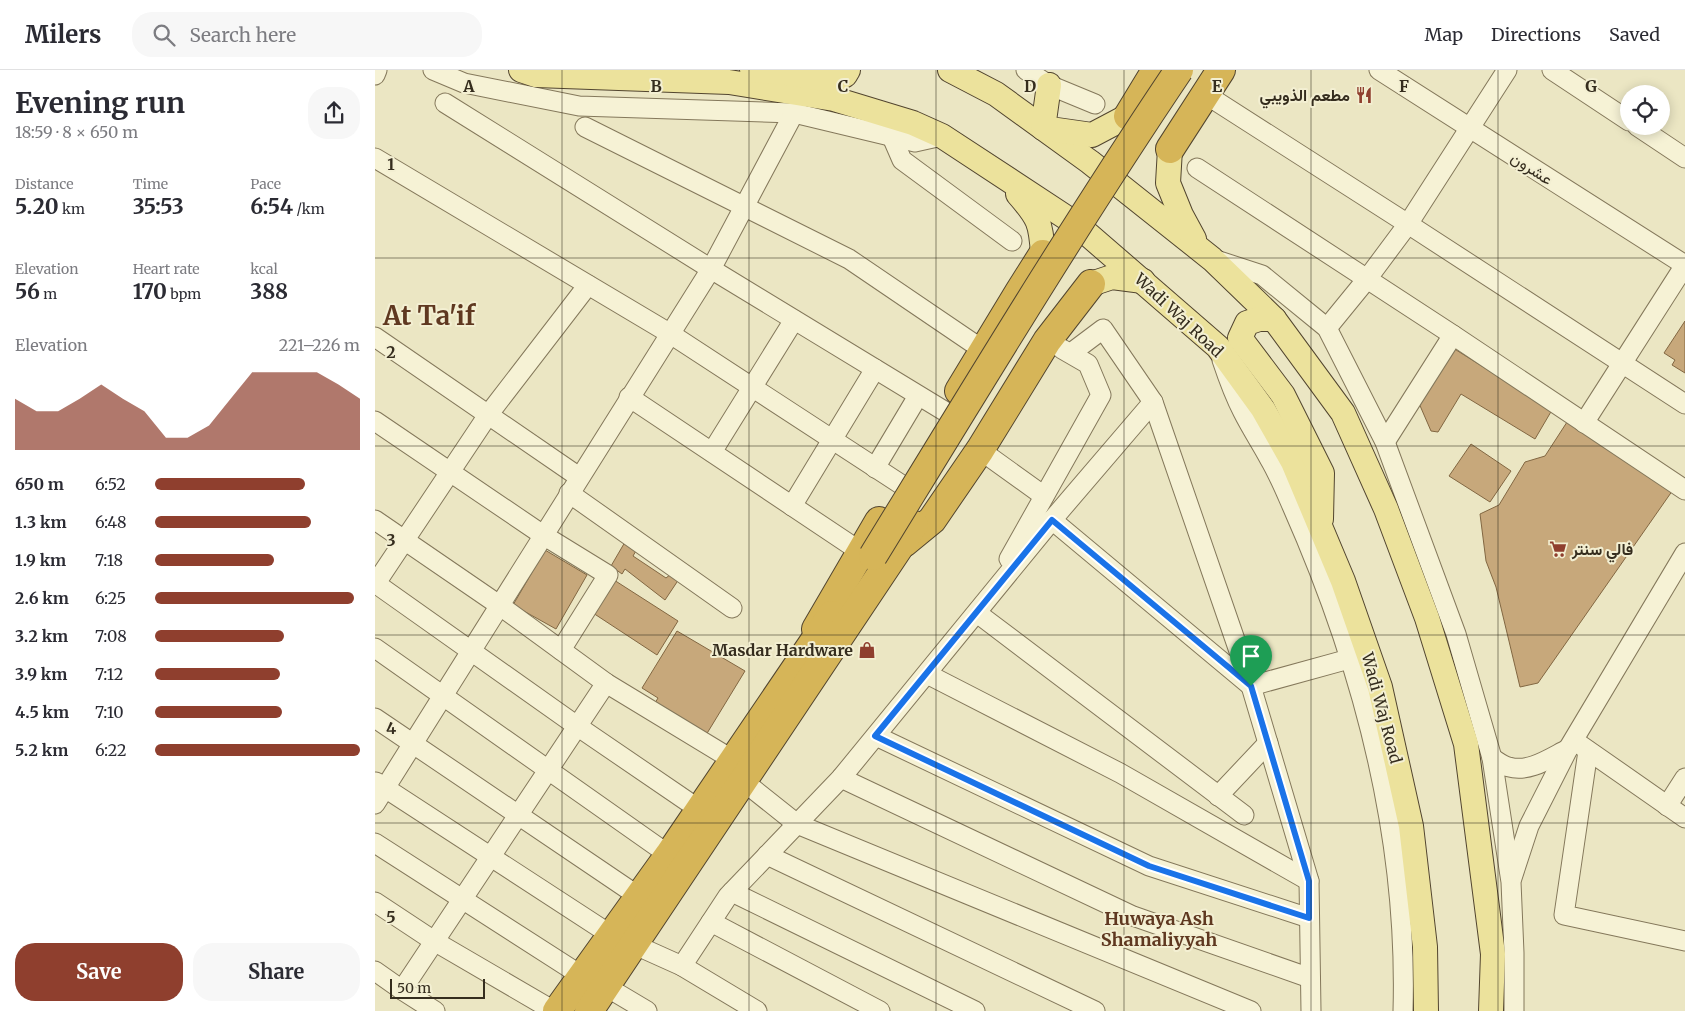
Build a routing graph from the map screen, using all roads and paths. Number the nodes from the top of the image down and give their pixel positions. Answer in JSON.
{"nodes":[{"id":1,"x":377,"y":70,"type":"edge"},
{"id":2,"x":433,"y":70,"type":"edge"},
{"id":3,"x":521,"y":70,"type":"edge"},
{"id":4,"x":667,"y":70,"type":"edge"},
{"id":5,"x":752,"y":70,"type":"edge"},
{"id":6,"x":848,"y":70,"type":"edge"},
{"id":7,"x":950,"y":70,"type":"edge"},
{"id":8,"x":968,"y":70,"type":"edge"},
{"id":9,"x":1025,"y":70,"type":"edge"},
{"id":10,"x":1156,"y":70,"type":"edge"},
{"id":11,"x":1179,"y":70,"type":"edge"},
{"id":12,"x":1221,"y":70,"type":"edge"},
{"id":13,"x":1379,"y":70,"type":"edge"},
{"id":14,"x":1507,"y":70,"type":"edge"},
{"id":15,"x":1552,"y":70,"type":"edge"},
{"id":16,"x":375,"y":75,"type":"edge"},
{"id":17,"x":639,"y":78,"type":"junction"},
{"id":18,"x":1201,"y":82,"type":"edge"},
{"id":19,"x":1049,"y":85,"type":"junction"},
{"id":20,"x":996,"y":94,"type":"junction"},
{"id":21,"x":445,"y":103,"type":"dead end"},
{"id":22,"x":1095,"y":104,"type":"dead end"},
{"id":23,"x":794,"y":113,"type":"junction"},
{"id":24,"x":1620,"y":115,"type":"edge"},
{"id":25,"x":1128,"y":116,"type":"joint"},
{"id":26,"x":585,"y":127,"type":"dead end"},
{"id":27,"x":1043,"y":128,"type":"junction"},
{"id":28,"x":1470,"y":128,"type":"junction"},
{"id":29,"x":1650,"y":135,"type":"edge"},
{"id":30,"x":942,"y":136,"type":"junction"},
{"id":31,"x":892,"y":137,"type":"junction"},
{"id":32,"x":1170,"y":149,"type":"joint"},
{"id":33,"x":375,"y":158,"type":"edge"},
{"id":34,"x":1685,"y":158,"type":"edge"},
{"id":35,"x":1197,"y":168,"type":"dead end"},
{"id":36,"x":1004,"y":178,"type":"junction"},
{"id":37,"x":745,"y":206,"type":"junction"},
{"id":38,"x":1408,"y":224,"type":"junction"},
{"id":39,"x":1012,"y":242,"type":"dead end"},
{"id":40,"x":1205,"y":253,"type":"junction"},
{"id":41,"x":1043,"y":254,"type":"joint"},
{"id":42,"x":1685,"y":265,"type":"edge"},
{"id":43,"x":711,"y":269,"type":"junction"},
{"id":44,"x":1367,"y":279,"type":"junction"},
{"id":45,"x":1143,"y":281,"type":"junction"},
{"id":46,"x":1091,"y":284,"type":"joint"},
{"id":47,"x":588,"y":285,"type":"junction"},
{"id":48,"x":1274,"y":319,"type":"junction"},
{"id":49,"x":794,"y":320,"type":"junction"},
{"id":50,"x":1327,"y":328,"type":"junction"},
{"id":51,"x":669,"y":333,"type":"junction"},
{"id":52,"x":1453,"y":334,"type":"junction"},
{"id":53,"x":375,"y":337,"type":"edge"},
{"id":54,"x":1059,"y":347,"type":"junction"},
{"id":55,"x":1218,"y":347,"type":"junction"},
{"id":56,"x":983,"y":350,"type":"junction"},
{"id":57,"x":1622,"y":363,"type":"junction"},
{"id":58,"x":875,"y":369,"type":"junction"},
{"id":59,"x":752,"y":387,"type":"junction"},
{"id":60,"x":918,"y":396,"type":"junction"},
{"id":61,"x":629,"y":397,"type":"junction"},
{"id":62,"x":1153,"y":402,"type":"junction"},
{"id":63,"x":1685,"y":404,"type":"edge"},
{"id":64,"x":945,"y":412,"type":"junction"},
{"id":65,"x":488,"y":415,"type":"junction"},
{"id":66,"x":375,"y":421,"type":"edge"},
{"id":67,"x":1584,"y":423,"type":"junction"},
{"id":68,"x":833,"y":440,"type":"junction"},
{"id":69,"x":1385,"y":442,"type":"junction"},
{"id":70,"x":979,"y":450,"type":"junction"},
{"id":71,"x":711,"y":452,"type":"junction"},
{"id":72,"x":875,"y":468,"type":"junction"},
{"id":73,"x":450,"y":472,"type":"junction"},
{"id":74,"x":579,"y":477,"type":"junction"},
{"id":75,"x":901,"y":485,"type":"junction"},
{"id":76,"x":1685,"y":490,"type":"edge"},
{"id":77,"x":569,"y":493,"type":"junction"},
{"id":78,"x":1044,"y":496,"type":"junction"},
{"id":79,"x":792,"y":506,"type":"junction"},
{"id":80,"x":375,"y":520,"type":"edge"},
{"id":81,"x":1052,"y":520,"type":"junction"},
{"id":82,"x":1321,"y":529,"type":"junction"},
{"id":83,"x":543,"y":535,"type":"junction"},
{"id":84,"x":907,"y":535,"type":"junction"},
{"id":85,"x":404,"y":540,"type":"junction"},
{"id":86,"x":1685,"y":553,"type":"edge"},
{"id":87,"x":867,"y":554,"type":"junction"},
{"id":88,"x":375,"y":583,"type":"edge"},
{"id":89,"x":499,"y":605,"type":"junction"},
{"id":90,"x":732,"y":608,"type":"dead end"},
{"id":91,"x":980,"y":610,"type":"junction"},
{"id":92,"x":375,"y":648,"type":"edge"},
{"id":93,"x":471,"y":650,"type":"junction"},
{"id":94,"x":561,"y":650,"type":"junction"},
{"id":95,"x":1349,"y":659,"type":"junction"},
{"id":96,"x":927,"y":674,"type":"junction"},
{"id":97,"x":606,"y":683,"type":"junction"},
{"id":98,"x":1251,"y":686,"type":"junction"},
{"id":99,"x":442,"y":696,"type":"junction"},
{"id":100,"x":375,"y":718,"type":"edge"},
{"id":101,"x":577,"y":726,"type":"junction"},
{"id":102,"x":875,"y":736,"type":"junction"},
{"id":103,"x":1268,"y":743,"type":"junction"},
{"id":104,"x":412,"y":744,"type":"junction"},
{"id":105,"x":1577,"y":747,"type":"junction"},
{"id":106,"x":1491,"y":758,"type":"junction"},
{"id":107,"x":547,"y":771,"type":"junction"},
{"id":108,"x":738,"y":771,"type":"junction"},
{"id":109,"x":841,"y":778,"type":"junction"},
{"id":110,"x":1685,"y":778,"type":"edge"},
{"id":111,"x":380,"y":784,"type":"edge"},
{"id":112,"x":1218,"y":796,"type":"junction"},
{"id":113,"x":375,"y":804,"type":"edge"},
{"id":114,"x":1667,"y":806,"type":"junction"},
{"id":115,"x":700,"y":810,"type":"junction"},
{"id":116,"x":1244,"y":815,"type":"dead end"},
{"id":117,"x":517,"y":816,"type":"junction"},
{"id":118,"x":1685,"y":818,"type":"edge"},
{"id":119,"x":797,"y":824,"type":"junction"},
{"id":120,"x":375,"y":843,"type":"edge"},
{"id":121,"x":669,"y":855,"type":"junction"},
{"id":122,"x":767,"y":855,"type":"junction"},
{"id":123,"x":490,"y":857,"type":"junction"},
{"id":124,"x":1309,"y":881,"type":"junction"},
{"id":125,"x":1511,"y":882,"type":"junction"},
{"id":126,"x":732,"y":892,"type":"junction"},
{"id":127,"x":639,"y":896,"type":"junction"},
{"id":128,"x":462,"y":900,"type":"junction"},
{"id":129,"x":375,"y":902,"type":"edge"},
{"id":130,"x":1309,"y":918,"type":"junction"},
{"id":131,"x":711,"y":922,"type":"junction"},
{"id":132,"x":622,"y":940,"type":"junction"},
{"id":133,"x":434,"y":941,"type":"junction"},
{"id":134,"x":1685,"y":941,"type":"edge"},
{"id":135,"x":682,"y":966,"type":"junction"},
{"id":136,"x":375,"y":971,"type":"edge"},
{"id":137,"x":1311,"y":978,"type":"junction"},
{"id":138,"x":593,"y":981,"type":"junction"},
{"id":139,"x":402,"y":990,"type":"junction"},
{"id":140,"x":1490,"y":1009,"type":"edge"},
{"id":141,"x":435,"y":1011,"type":"edge"},
{"id":142,"x":555,"y":1011,"type":"edge"},
{"id":143,"x":589,"y":1011,"type":"edge"},
{"id":144,"x":647,"y":1011,"type":"edge"},
{"id":145,"x":757,"y":1011,"type":"edge"},
{"id":146,"x":880,"y":1011,"type":"edge"},
{"id":147,"x":975,"y":1011,"type":"edge"},
{"id":148,"x":1095,"y":1011,"type":"edge"},
{"id":149,"x":1251,"y":1011,"type":"edge"},
{"id":150,"x":1311,"y":1011,"type":"edge"},
{"id":151,"x":1403,"y":1011,"type":"edge"},
{"id":152,"x":1426,"y":1011,"type":"edge"},
{"id":153,"x":1514,"y":1011,"type":"edge"}],
"edges":[{"from":1,"to":16,"type":"street"},
{"from":2,"to":23,"type":"street"},
{"from":3,"to":17,"type":"main road","name":"Wadi Waj Road"},
{"from":4,"to":17,"type":"main road"},
{"from":5,"to":6,"type":"main road"},
{"from":7,"to":20,"type":"main road"},
{"from":8,"to":20,"type":"street"},
{"from":9,"to":19,"type":"street"},
{"from":10,"to":25,"type":"highway"},
{"from":11,"to":87,"type":"highway","bridge":true},
{"from":12,"to":18,"type":"highway"},
{"from":13,"to":28,"type":"street","name":"عشرون"},
{"from":14,"to":28,"type":"street"},
{"from":15,"to":24,"type":"street"},
{"from":17,"to":30,"type":"main road","name":"Wadi Waj Road"},
{"from":18,"to":32,"type":"highway"},
{"from":18,"to":38,"type":"street"},
{"from":18,"to":84,"type":"highway"},
{"from":19,"to":22,"type":"street"},
{"from":19,"to":27,"type":"main road"},
{"from":20,"to":27,"type":"main road"},
{"from":21,"to":43,"type":"street"},
{"from":23,"to":31,"type":"street"},
{"from":23,"to":37,"type":"street"},
{"from":25,"to":27,"type":"main road"},
{"from":26,"to":37,"type":"street"},
{"from":27,"to":40,"type":"main road"},
{"from":28,"to":38,"type":"street"},
{"from":28,"to":42,"type":"street","name":"عشرون"},
{"from":29,"to":34,"type":"street"},
{"from":30,"to":31,"type":"street"},
{"from":30,"to":36,"type":"main road","name":"Wadi Waj Road"},
{"from":31,"to":39,"type":"street"},
{"from":32,"to":40,"type":"main road"},
{"from":33,"to":47,"type":"street"},
{"from":35,"to":44,"type":"street"},
{"from":36,"to":41,"type":"main road"},
{"from":36,"to":45,"type":"main road","name":"Wadi Waj Road"},
{"from":37,"to":43,"type":"street"},
{"from":37,"to":56,"type":"street"},
{"from":38,"to":44,"type":"street"},
{"from":38,"to":57,"type":"street"},
{"from":40,"to":48,"type":"main road"},
{"from":40,"to":50,"type":"street"},
{"from":41,"to":56,"type":"highway"},
{"from":42,"to":57,"type":"street"},
{"from":43,"to":49,"type":"street"},
{"from":43,"to":51,"type":"street"},
{"from":44,"to":50,"type":"street"},
{"from":44,"to":52,"type":"street"},
{"from":45,"to":46,"type":"main road"},
{"from":45,"to":55,"type":"main road","name":"Wadi Waj Road"},
{"from":46,"to":54,"type":"highway"},
{"from":47,"to":51,"type":"street"},
{"from":47,"to":65,"type":"street"},
{"from":48,"to":82,"type":"main road"},
{"from":48,"to":140,"type":"main road"},
{"from":49,"to":58,"type":"street"},
{"from":49,"to":59,"type":"street"},
{"from":50,"to":69,"type":"street"},
{"from":51,"to":59,"type":"street"},
{"from":51,"to":61,"type":"street"},
{"from":52,"to":67,"type":"street"},
{"from":52,"to":69,"type":"street"},
{"from":53,"to":65,"type":"street"},
{"from":54,"to":62,"type":"street"},
{"from":54,"to":70,"type":"highway"},
{"from":54,"to":78,"type":"street"},
{"from":55,"to":82,"type":"main road","name":"Wadi Waj Road"},
{"from":55,"to":95,"type":"street"},
{"from":56,"to":64,"type":"highway"},
{"from":57,"to":63,"type":"street"},
{"from":57,"to":67,"type":"street"},
{"from":58,"to":60,"type":"street"},
{"from":58,"to":68,"type":"street"},
{"from":59,"to":68,"type":"street"},
{"from":59,"to":71,"type":"street"},
{"from":60,"to":64,"type":"street"},
{"from":60,"to":72,"type":"street"},
{"from":61,"to":71,"type":"street"},
{"from":61,"to":74,"type":"street"},
{"from":62,"to":81,"type":"street"},
{"from":62,"to":98,"type":"street"},
{"from":64,"to":75,"type":"highway"},
{"from":65,"to":73,"type":"street"},
{"from":65,"to":74,"type":"street"},
{"from":66,"to":73,"type":"street"},
{"from":67,"to":76,"type":"street"},
{"from":68,"to":72,"type":"street"},
{"from":68,"to":79,"type":"street"},
{"from":69,"to":106,"type":"street"},
{"from":70,"to":78,"type":"street"},
{"from":70,"to":84,"type":"highway"},
{"from":71,"to":79,"type":"street"},
{"from":72,"to":75,"type":"street"},
{"from":73,"to":83,"type":"street"},
{"from":73,"to":85,"type":"street"},
{"from":74,"to":77,"type":"street"},
{"from":75,"to":87,"type":"highway"},
{"from":77,"to":83,"type":"street"},
{"from":77,"to":90,"type":"street"},
{"from":78,"to":91,"type":"street"},
{"from":79,"to":87,"type":"street"},
{"from":80,"to":85,"type":"street"},
{"from":81,"to":91,"type":"street"},
{"from":81,"to":98,"type":"street"},
{"from":82,"to":152,"type":"main road","name":"Wadi Waj Road"},
{"from":83,"to":89,"type":"street"},
{"from":83,"to":94,"type":"street"},
{"from":84,"to":108,"type":"highway"},
{"from":85,"to":88,"type":"street"},
{"from":85,"to":89,"type":"street"},
{"from":86,"to":105,"type":"street"},
{"from":87,"to":108,"type":"highway"},
{"from":88,"to":93,"type":"street"},
{"from":89,"to":93,"type":"street"},
{"from":89,"to":94,"type":"street"},
{"from":91,"to":96,"type":"street"},
{"from":91,"to":112,"type":"street"},
{"from":92,"to":99,"type":"street"},
{"from":93,"to":99,"type":"street"},
{"from":93,"to":101,"type":"street"},
{"from":94,"to":97,"type":"street"},
{"from":95,"to":98,"type":"street"},
{"from":95,"to":151,"type":"street"},
{"from":96,"to":102,"type":"street"},
{"from":96,"to":124,"type":"street"},
{"from":97,"to":101,"type":"street"},
{"from":97,"to":108,"type":"street"},
{"from":98,"to":103,"type":"street"},
{"from":99,"to":104,"type":"street"},
{"from":99,"to":107,"type":"street"},
{"from":100,"to":104,"type":"street"},
{"from":101,"to":107,"type":"street"},
{"from":101,"to":115,"type":"street"},
{"from":102,"to":109,"type":"street"},
{"from":102,"to":130,"type":"street"},
{"from":103,"to":112,"type":"street"},
{"from":103,"to":124,"type":"street"},
{"from":104,"to":111,"type":"street"},
{"from":104,"to":117,"type":"street"},
{"from":105,"to":106,"type":"street"},
{"from":105,"to":114,"type":"street"},
{"from":105,"to":125,"type":"street"},
{"from":105,"to":134,"type":"street"},
{"from":106,"to":125,"type":"street"},
{"from":107,"to":117,"type":"street"},
{"from":107,"to":121,"type":"street"},
{"from":108,"to":115,"type":"highway"},
{"from":108,"to":119,"type":"street"},
{"from":108,"to":132,"type":"highway"},
{"from":109,"to":119,"type":"street"},
{"from":109,"to":137,"type":"street"},
{"from":110,"to":114,"type":"street"},
{"from":111,"to":113,"type":"street"},
{"from":111,"to":123,"type":"street"},
{"from":112,"to":116,"type":"street"},
{"from":114,"to":118,"type":"street"},
{"from":115,"to":121,"type":"highway"},
{"from":117,"to":123,"type":"street"},
{"from":117,"to":127,"type":"street"},
{"from":119,"to":122,"type":"street"},
{"from":119,"to":149,"type":"street"},
{"from":120,"to":128,"type":"street"},
{"from":121,"to":127,"type":"highway"},
{"from":122,"to":126,"type":"street"},
{"from":122,"to":148,"type":"street"},
{"from":123,"to":128,"type":"street"},
{"from":123,"to":132,"type":"street"},
{"from":124,"to":130,"type":"street"},
{"from":125,"to":153,"type":"street"},
{"from":126,"to":131,"type":"street"},
{"from":126,"to":147,"type":"street"},
{"from":127,"to":132,"type":"highway"},
{"from":128,"to":133,"type":"street"},
{"from":128,"to":138,"type":"street"},
{"from":129,"to":133,"type":"street"},
{"from":130,"to":137,"type":"street"},
{"from":131,"to":135,"type":"street"},
{"from":131,"to":146,"type":"street"},
{"from":132,"to":135,"type":"street"},
{"from":132,"to":138,"type":"highway"},
{"from":133,"to":139,"type":"street"},
{"from":133,"to":142,"type":"street"},
{"from":135,"to":145,"type":"street"},
{"from":136,"to":139,"type":"street"},
{"from":137,"to":150,"type":"street"},
{"from":138,"to":142,"type":"highway"},
{"from":138,"to":143,"type":"highway"},
{"from":138,"to":144,"type":"street"},
{"from":139,"to":141,"type":"street"}]}
